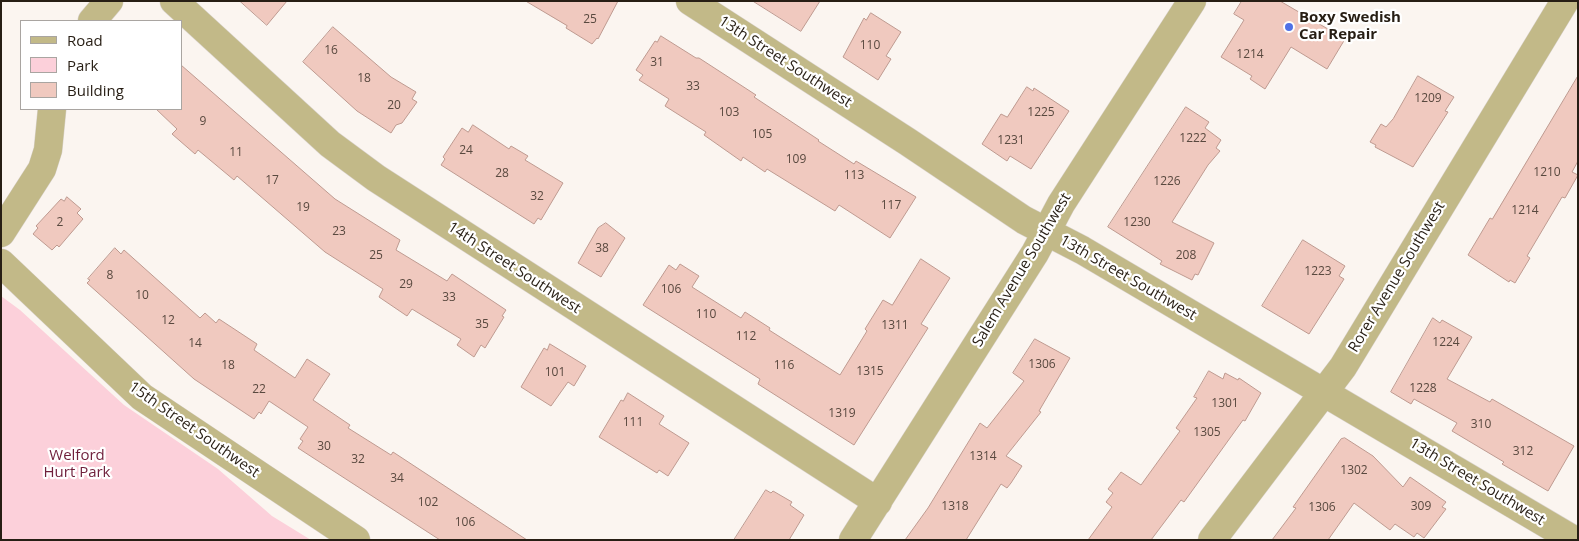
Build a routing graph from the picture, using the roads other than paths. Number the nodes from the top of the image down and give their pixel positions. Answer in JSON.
{"nodes":[{"id":1,"x":110,"y":1,"type":"edge"},
{"id":2,"x":174,"y":1,"type":"edge"},
{"id":3,"x":690,"y":1,"type":"edge"},
{"id":4,"x":1192,"y":1,"type":"edge"},
{"id":5,"x":1565,"y":1,"type":"edge"},
{"id":6,"x":1578,"y":8,"type":"edge"},
{"id":7,"x":93,"y":20,"type":"edge"},
{"id":8,"x":52,"y":110,"type":"edge"},
{"id":9,"x":1047,"y":232,"type":"junction"},
{"id":10,"x":1,"y":233,"type":"edge"},
{"id":11,"x":1,"y":263,"type":"edge"},
{"id":12,"x":1324,"y":392,"type":"junction"},
{"id":13,"x":878,"y":502,"type":"junction"},
{"id":14,"x":356,"y":540,"type":"edge"},
{"id":15,"x":853,"y":540,"type":"edge"},
{"id":16,"x":1212,"y":540,"type":"edge"},
{"id":17,"x":1574,"y":540,"type":"edge"}],
"edges":[{"from":1,"to":7,"type":"street"},
{"from":2,"to":13,"type":"street","name":"14th Street Southwest"},
{"from":3,"to":9,"type":"street","name":"13th Street Southwest"},
{"from":4,"to":9,"type":"street","name":"Salem Avenue Southwest"},
{"from":5,"to":6,"type":"street"},
{"from":5,"to":12,"type":"street","name":"Rorer Avenue Southwest"},
{"from":8,"to":10,"type":"street"},
{"from":9,"to":12,"type":"street","name":"13th Street Southwest"},
{"from":9,"to":13,"type":"street","name":"Salem Avenue Southwest"},
{"from":11,"to":14,"type":"street","name":"15th Street Southwest"},
{"from":12,"to":16,"type":"street","name":"Rorer Avenue Southwest"},
{"from":12,"to":17,"type":"street","name":"13th Street Southwest"},
{"from":13,"to":15,"type":"street","name":"Salem Avenue Southwest"}]}
